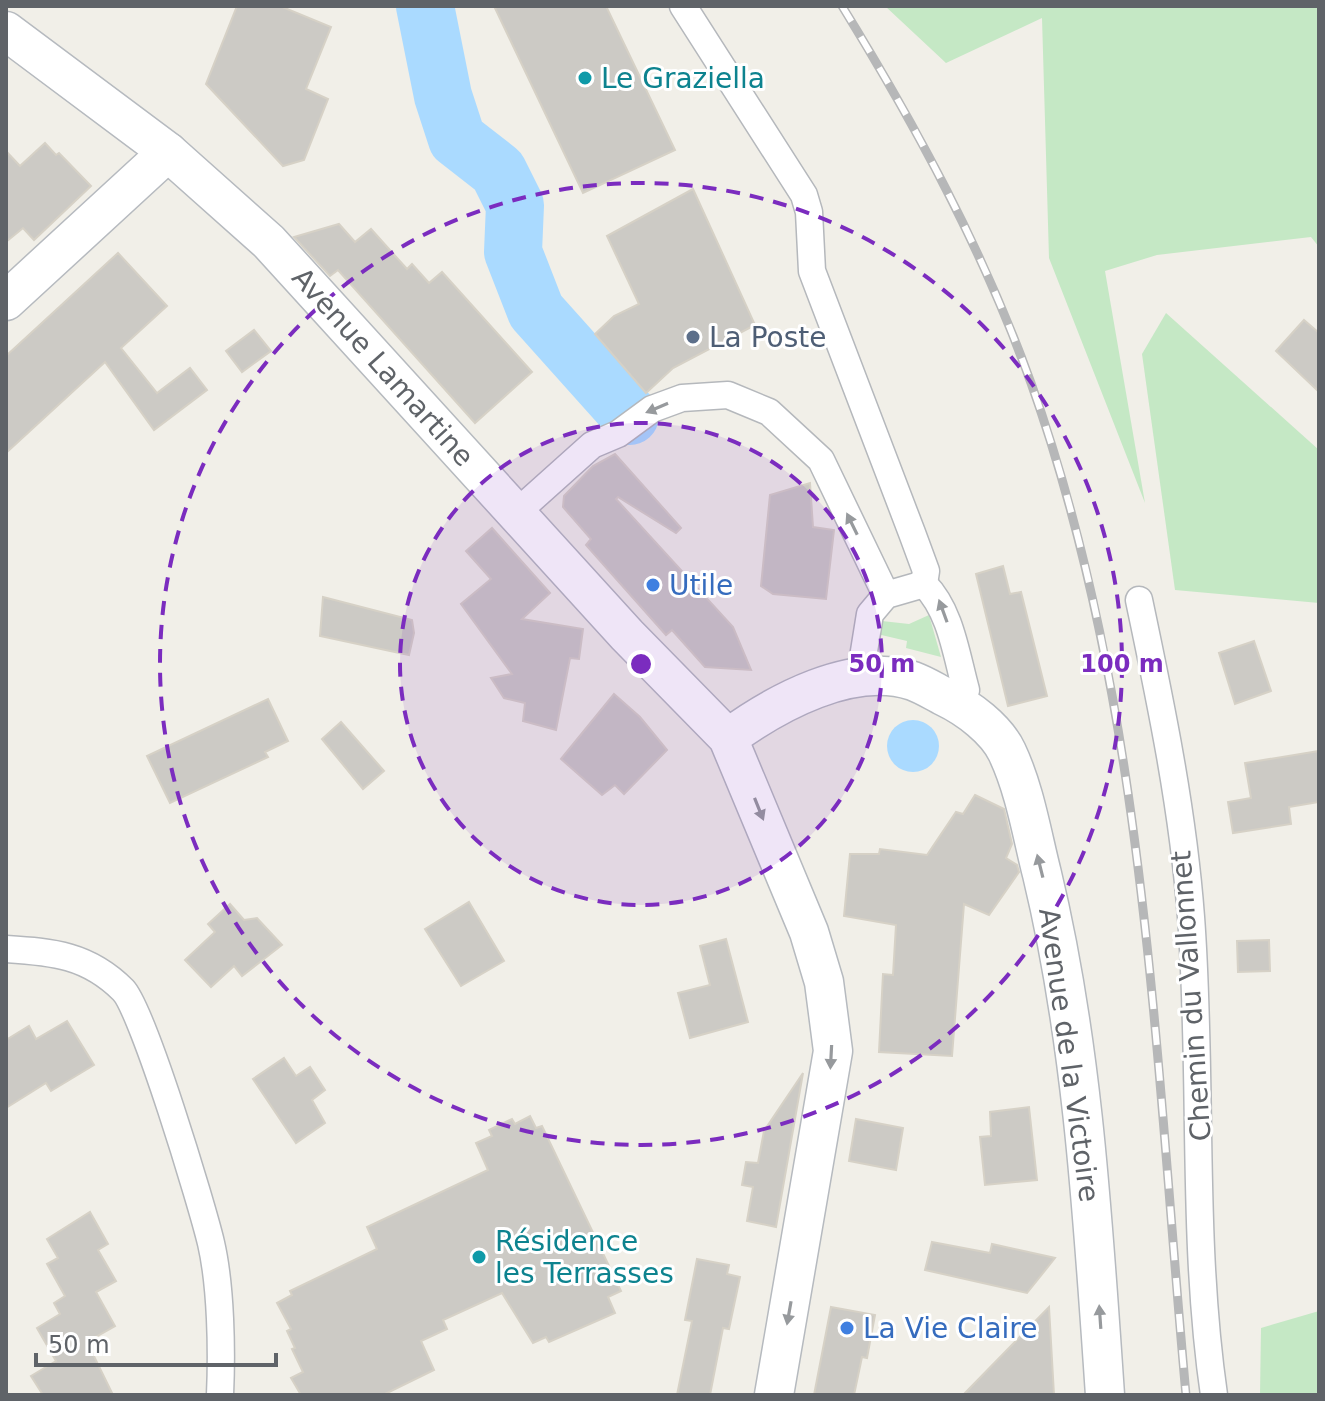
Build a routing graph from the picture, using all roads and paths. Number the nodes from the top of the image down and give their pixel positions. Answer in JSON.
{"nodes":[{"id":1,"x":683,"y":6,"type":"edge"},
{"id":2,"x":6,"y":31,"type":"edge"},
{"id":3,"x":168,"y":152,"type":"junction"},
{"id":4,"x":6,"y":301,"type":"edge"},
{"id":5,"x":515,"y":514,"type":"junction"},
{"id":6,"x":924,"y":584,"type":"junction"},
{"id":7,"x":886,"y":595,"type":"junction"},
{"id":8,"x":1139,"y":600,"type":"dead end"},
{"id":9,"x":860,"y":676,"type":"junction"},
{"id":10,"x":958,"y":703,"type":"junction"},
{"id":11,"x":728,"y":738,"type":"junction"},
{"id":12,"x":6,"y":949,"type":"edge"},
{"id":13,"x":220,"y":1395,"type":"edge"},
{"id":14,"x":774,"y":1395,"type":"edge"},
{"id":15,"x":1105,"y":1395,"type":"edge"},
{"id":16,"x":1214,"y":1395,"type":"edge"}],
"edges":[{"from":1,"to":6,"type":"street"},
{"from":2,"to":3,"type":"street","name":"Avenue Lamartine"},
{"from":3,"to":4,"type":"street"},
{"from":3,"to":5,"type":"street","name":"Avenue Lamartine"},
{"from":7,"to":5,"type":"street","one_way":true},
{"from":5,"to":11,"type":"street","name":"Avenue Lamartine"},
{"from":6,"to":7,"type":"street"},
{"from":10,"to":6,"type":"street","one_way":true},
{"from":7,"to":9,"type":"street"},
{"from":8,"to":16,"type":"street","name":"Chemin du Vallonnet"},
{"from":9,"to":10,"type":"street","name":"Avenue de la Victoire"},
{"from":9,"to":11,"type":"street","name":"Avenue de la Victoire"},
{"from":15,"to":10,"type":"street","name":"Avenue de la Victoire","one_way":true},
{"from":11,"to":14,"type":"street","one_way":true},
{"from":12,"to":13,"type":"street"}]}
